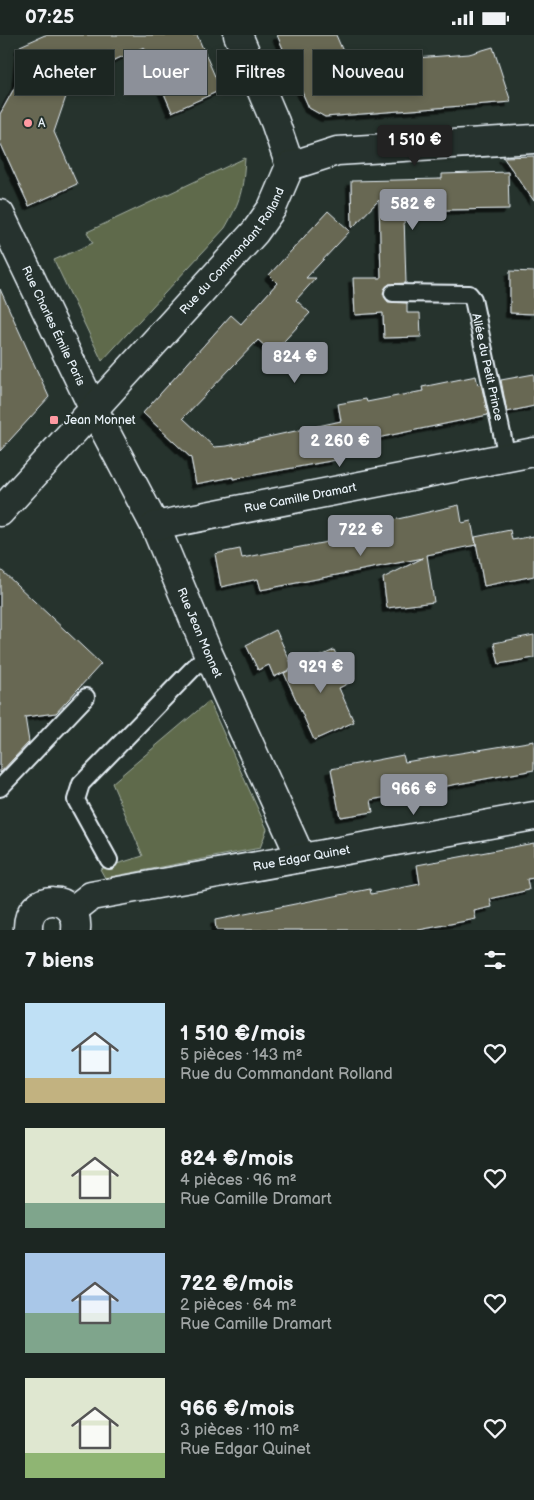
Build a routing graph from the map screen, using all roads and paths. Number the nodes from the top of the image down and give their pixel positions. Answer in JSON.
{"nodes":[{"id":1,"x":238,"y":35,"type":"edge"},
{"id":2,"x":534,"y":139,"type":"edge"},
{"id":3,"x":290,"y":166,"type":"junction"},
{"id":4,"x":0,"y":214,"type":"edge"},
{"id":5,"x":393,"y":293,"type":"dead end"},
{"id":6,"x":94,"y":410,"type":"junction"},
{"id":7,"x":534,"y":452,"type":"edge"},
{"id":8,"x":507,"y":457,"type":"junction"},
{"id":9,"x":0,"y":512,"type":"edge"},
{"id":10,"x":155,"y":526,"type":"junction"},
{"id":11,"x":208,"y":653,"type":"junction"},
{"id":12,"x":86,"y":697,"type":"dead end"},
{"id":13,"x":0,"y":788,"type":"edge"},
{"id":14,"x":534,"y":815,"type":"edge"},
{"id":15,"x":301,"y":858,"type":"junction"},
{"id":16,"x":109,"y":860,"type":"dead end"},
{"id":17,"x":74,"y":920,"type":"edge"},
{"id":18,"x":28,"y":930,"type":"edge"}],
"edges":[{"from":1,"to":3,"type":"street"},
{"from":2,"to":3,"type":"street"},
{"from":3,"to":6,"type":"street","name":"Rue du Commandant Rolland"},
{"from":4,"to":6,"type":"street","name":"Rue Charles Émile Paris"},
{"from":5,"to":8,"type":"lane","name":"Allée du Petit Prince"},
{"from":6,"to":9,"type":"street","name":"Rue du Commandant Rolland"},
{"from":6,"to":10,"type":"street","name":"Rue Jean Monnet"},
{"from":7,"to":8,"type":"street","name":"Rue Camille Dramart"},
{"from":8,"to":10,"type":"street","name":"Rue Camille Dramart"},
{"from":10,"to":11,"type":"street","name":"Rue Jean Monnet"},
{"from":11,"to":15,"type":"street","name":"Rue Jean Monnet"},
{"from":11,"to":16,"type":"lane"},
{"from":12,"to":13,"type":"lane"},
{"from":14,"to":15,"type":"street","name":"Rue Edgar Quinet"},
{"from":15,"to":17,"type":"street","name":"Rue Edgar Quinet"},
{"from":17,"to":18,"type":"street","name":"Rue Edgar Quinet"}]}
